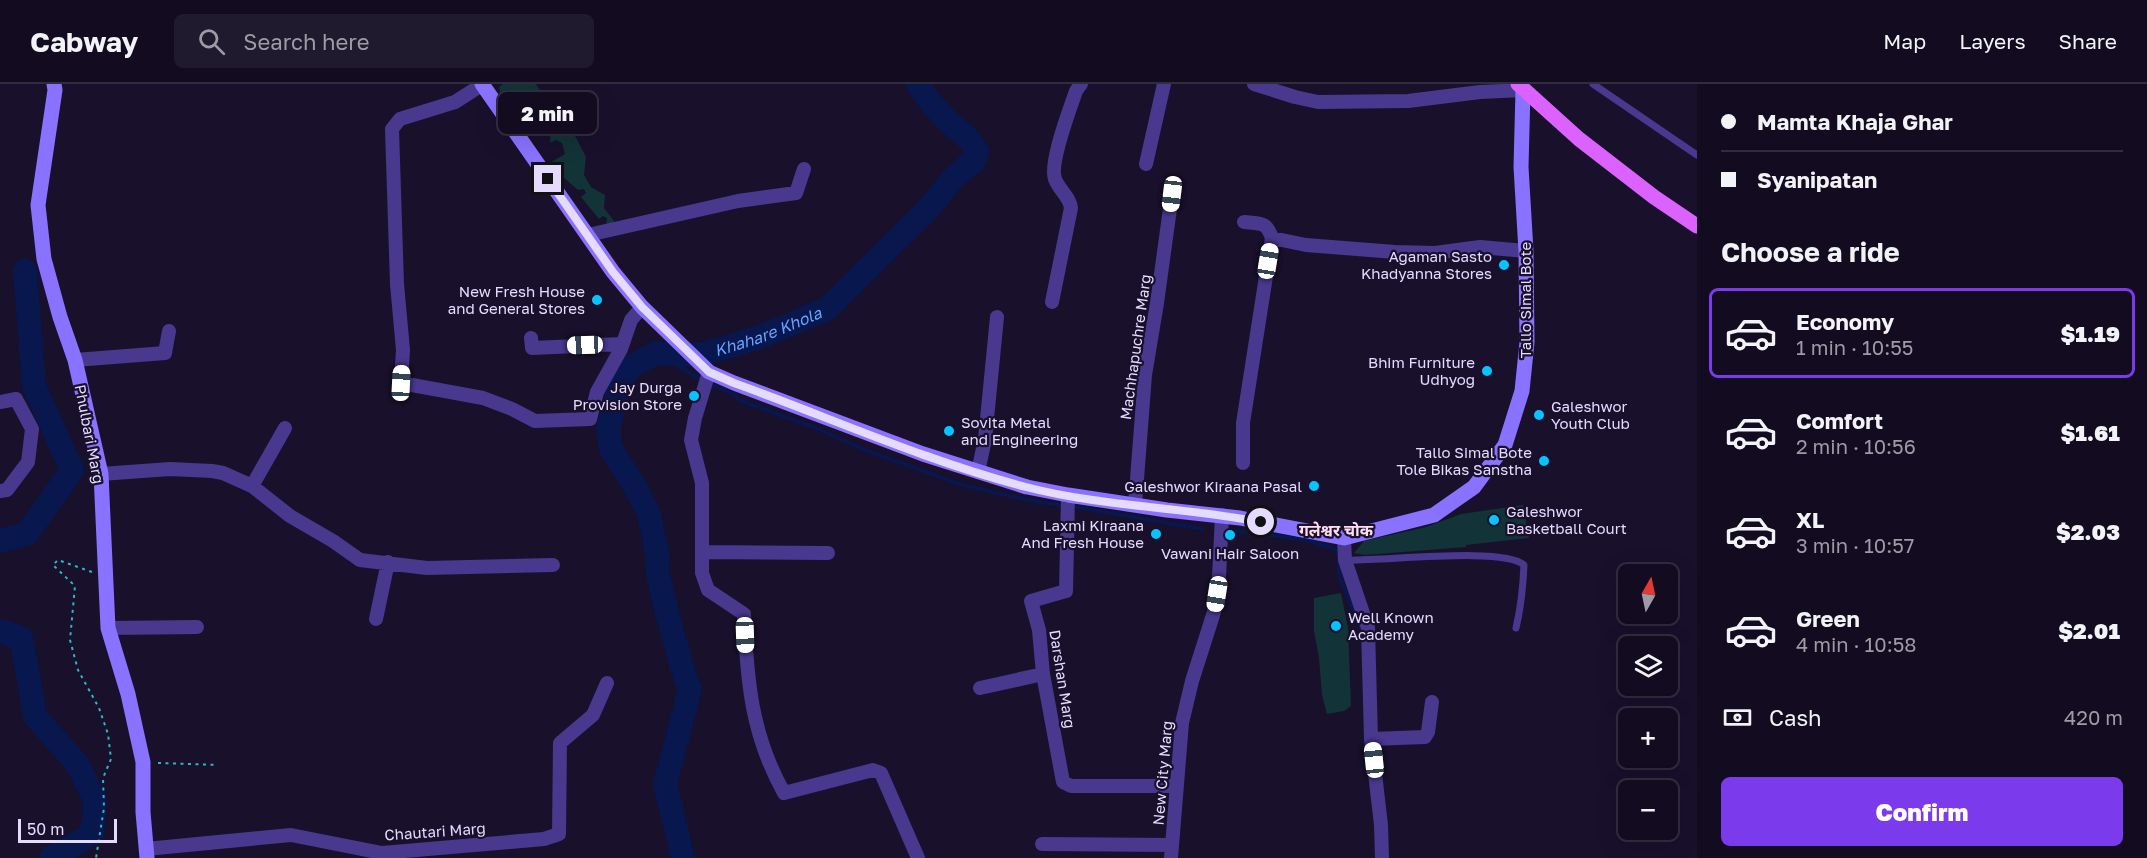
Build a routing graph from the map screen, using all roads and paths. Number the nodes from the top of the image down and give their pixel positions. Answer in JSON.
{"nodes":[{"id":1,"x":54,"y":84,"type":"edge"},
{"id":2,"x":482,"y":84,"type":"edge"},
{"id":3,"x":1081,"y":84,"type":"edge"},
{"id":4,"x":1164,"y":84,"type":"edge"},
{"id":5,"x":1254,"y":84,"type":"edge"},
{"id":6,"x":1593,"y":84,"type":"edge"},
{"id":7,"x":1520,"y":87,"type":"edge"},
{"id":8,"x":1697,"y":156,"type":"edge"},
{"id":9,"x":1146,"y":164,"type":"dead end"},
{"id":10,"x":804,"y":169,"type":"dead end"},
{"id":11,"x":1172,"y":194,"type":"dead end"},
{"id":12,"x":1244,"y":222,"type":"dead end"},
{"id":13,"x":1697,"y":226,"type":"edge"},
{"id":14,"x":588,"y":235,"type":"junction"},
{"id":15,"x":1272,"y":238,"type":"junction"},
{"id":16,"x":1526,"y":251,"type":"junction"},
{"id":17,"x":1053,"y":302,"type":"dead end"},
{"id":18,"x":642,"y":307,"type":"junction"},
{"id":19,"x":997,"y":317,"type":"dead end"},
{"id":20,"x":170,"y":332,"type":"dead end"},
{"id":21,"x":531,"y":338,"type":"dead end"},
{"id":22,"x":622,"y":344,"type":"junction"},
{"id":23,"x":75,"y":360,"type":"junction"},
{"id":24,"x":704,"y":367,"type":"junction"},
{"id":25,"x":0,"y":402,"type":"edge"},
{"id":26,"x":285,"y":428,"type":"dead end"},
{"id":27,"x":1243,"y":463,"type":"dead end"},
{"id":28,"x":978,"y":472,"type":"junction"},
{"id":29,"x":101,"y":474,"type":"junction"},
{"id":30,"x":252,"y":486,"type":"junction"},
{"id":31,"x":0,"y":491,"type":"edge"},
{"id":32,"x":1068,"y":495,"type":"junction"},
{"id":33,"x":1135,"y":505,"type":"junction"},
{"id":34,"x":1222,"y":516,"type":"junction"},
{"id":35,"x":1344,"y":537,"type":"junction"},
{"id":36,"x":703,"y":552,"type":"junction"},
{"id":37,"x":828,"y":553,"type":"dead end"},
{"id":38,"x":1345,"y":560,"type":"junction"},
{"id":39,"x":388,"y":562,"type":"junction"},
{"id":40,"x":553,"y":565,"type":"dead end"},
{"id":41,"x":105,"y":579,"type":"junction"},
{"id":42,"x":376,"y":620,"type":"dead end"},
{"id":43,"x":196,"y":627,"type":"dead end"},
{"id":44,"x":108,"y":628,"type":"junction"},
{"id":45,"x":1516,"y":628,"type":"dead end"},
{"id":46,"x":1043,"y":674,"type":"junction"},
{"id":47,"x":607,"y":683,"type":"dead end"},
{"id":48,"x":981,"y":688,"type":"dead end"},
{"id":49,"x":1432,"y":702,"type":"dead end"},
{"id":50,"x":1371,"y":739,"type":"junction"},
{"id":51,"x":143,"y":762,"type":"junction"},
{"id":52,"x":218,"y":765,"type":"dead end"},
{"id":53,"x":1176,"y":786,"type":"junction"},
{"id":54,"x":1042,"y":844,"type":"dead end"},
{"id":55,"x":1172,"y":852,"type":"edge"},
{"id":56,"x":147,"y":853,"type":"edge"},
{"id":57,"x":96,"y":858,"type":"edge"},
{"id":58,"x":918,"y":858,"type":"edge"},
{"id":59,"x":1382,"y":858,"type":"edge"}],
"edges":[{"from":1,"to":23,"type":"main road","name":"Phulbari Marg"},
{"from":2,"to":14,"type":"main road","name":"Tallo Simal Bote"},
{"from":2,"to":22,"type":"street"},
{"from":3,"to":17,"type":"street"},
{"from":4,"to":9,"type":"street"},
{"from":5,"to":7,"type":"street"},
{"from":6,"to":8,"type":"lane"},
{"from":7,"to":13,"type":"main road"},
{"from":7,"to":16,"type":"main road","name":"Tallo Simal Bote"},
{"from":10,"to":14,"type":"street"},
{"from":11,"to":33,"type":"street","name":"Machhapuchre Marg"},
{"from":12,"to":15,"type":"street"},
{"from":14,"to":18,"type":"main road","name":"Tallo Simal Bote"},
{"from":15,"to":16,"type":"street"},
{"from":15,"to":27,"type":"street"},
{"from":16,"to":35,"type":"main road","name":"Tallo Simal Bote"},
{"from":18,"to":22,"type":"street"},
{"from":18,"to":24,"type":"main road","name":"Tallo Simal Bote"},
{"from":19,"to":28,"type":"street"},
{"from":20,"to":23,"type":"street"},
{"from":21,"to":22,"type":"street"},
{"from":23,"to":29,"type":"main road","name":"Phulbari Marg"},
{"from":24,"to":28,"type":"main road","name":"Tallo Simal Bote"},
{"from":24,"to":36,"type":"street"},
{"from":25,"to":31,"type":"street"},
{"from":26,"to":30,"type":"street"},
{"from":28,"to":32,"type":"main road","name":"Tallo Simal Bote"},
{"from":29,"to":30,"type":"street"},
{"from":29,"to":41,"type":"main road","name":"Phulbari Marg"},
{"from":30,"to":39,"type":"street"},
{"from":32,"to":33,"type":"main road","name":"Tallo Simal Bote"},
{"from":32,"to":46,"type":"street","name":"Darshan Marg"},
{"from":33,"to":34,"type":"main road","name":"Tallo Simal Bote"},
{"from":34,"to":35,"type":"main road","name":"Tallo Simal Bote"},
{"from":34,"to":53,"type":"street","name":"New City Marg"},
{"from":35,"to":38,"type":"street"},
{"from":36,"to":37,"type":"street"},
{"from":36,"to":58,"type":"street"},
{"from":38,"to":45,"type":"lane"},
{"from":38,"to":50,"type":"street"},
{"from":39,"to":40,"type":"street"},
{"from":39,"to":42,"type":"street"},
{"from":41,"to":44,"type":"main road","name":"Phulbari Marg"},
{"from":41,"to":57,"type":"path"},
{"from":43,"to":44,"type":"street"},
{"from":44,"to":51,"type":"main road","name":"Phulbari Marg"},
{"from":46,"to":48,"type":"street"},
{"from":46,"to":53,"type":"street","name":"Darshan Marg"},
{"from":47,"to":56,"type":"street","name":"Chautari Marg"},
{"from":49,"to":50,"type":"street"},
{"from":50,"to":59,"type":"street"},
{"from":51,"to":52,"type":"path"},
{"from":51,"to":56,"type":"main road","name":"Phulbari Marg"},
{"from":53,"to":55,"type":"street","name":"New City Marg"},
{"from":54,"to":55,"type":"street"}]}
